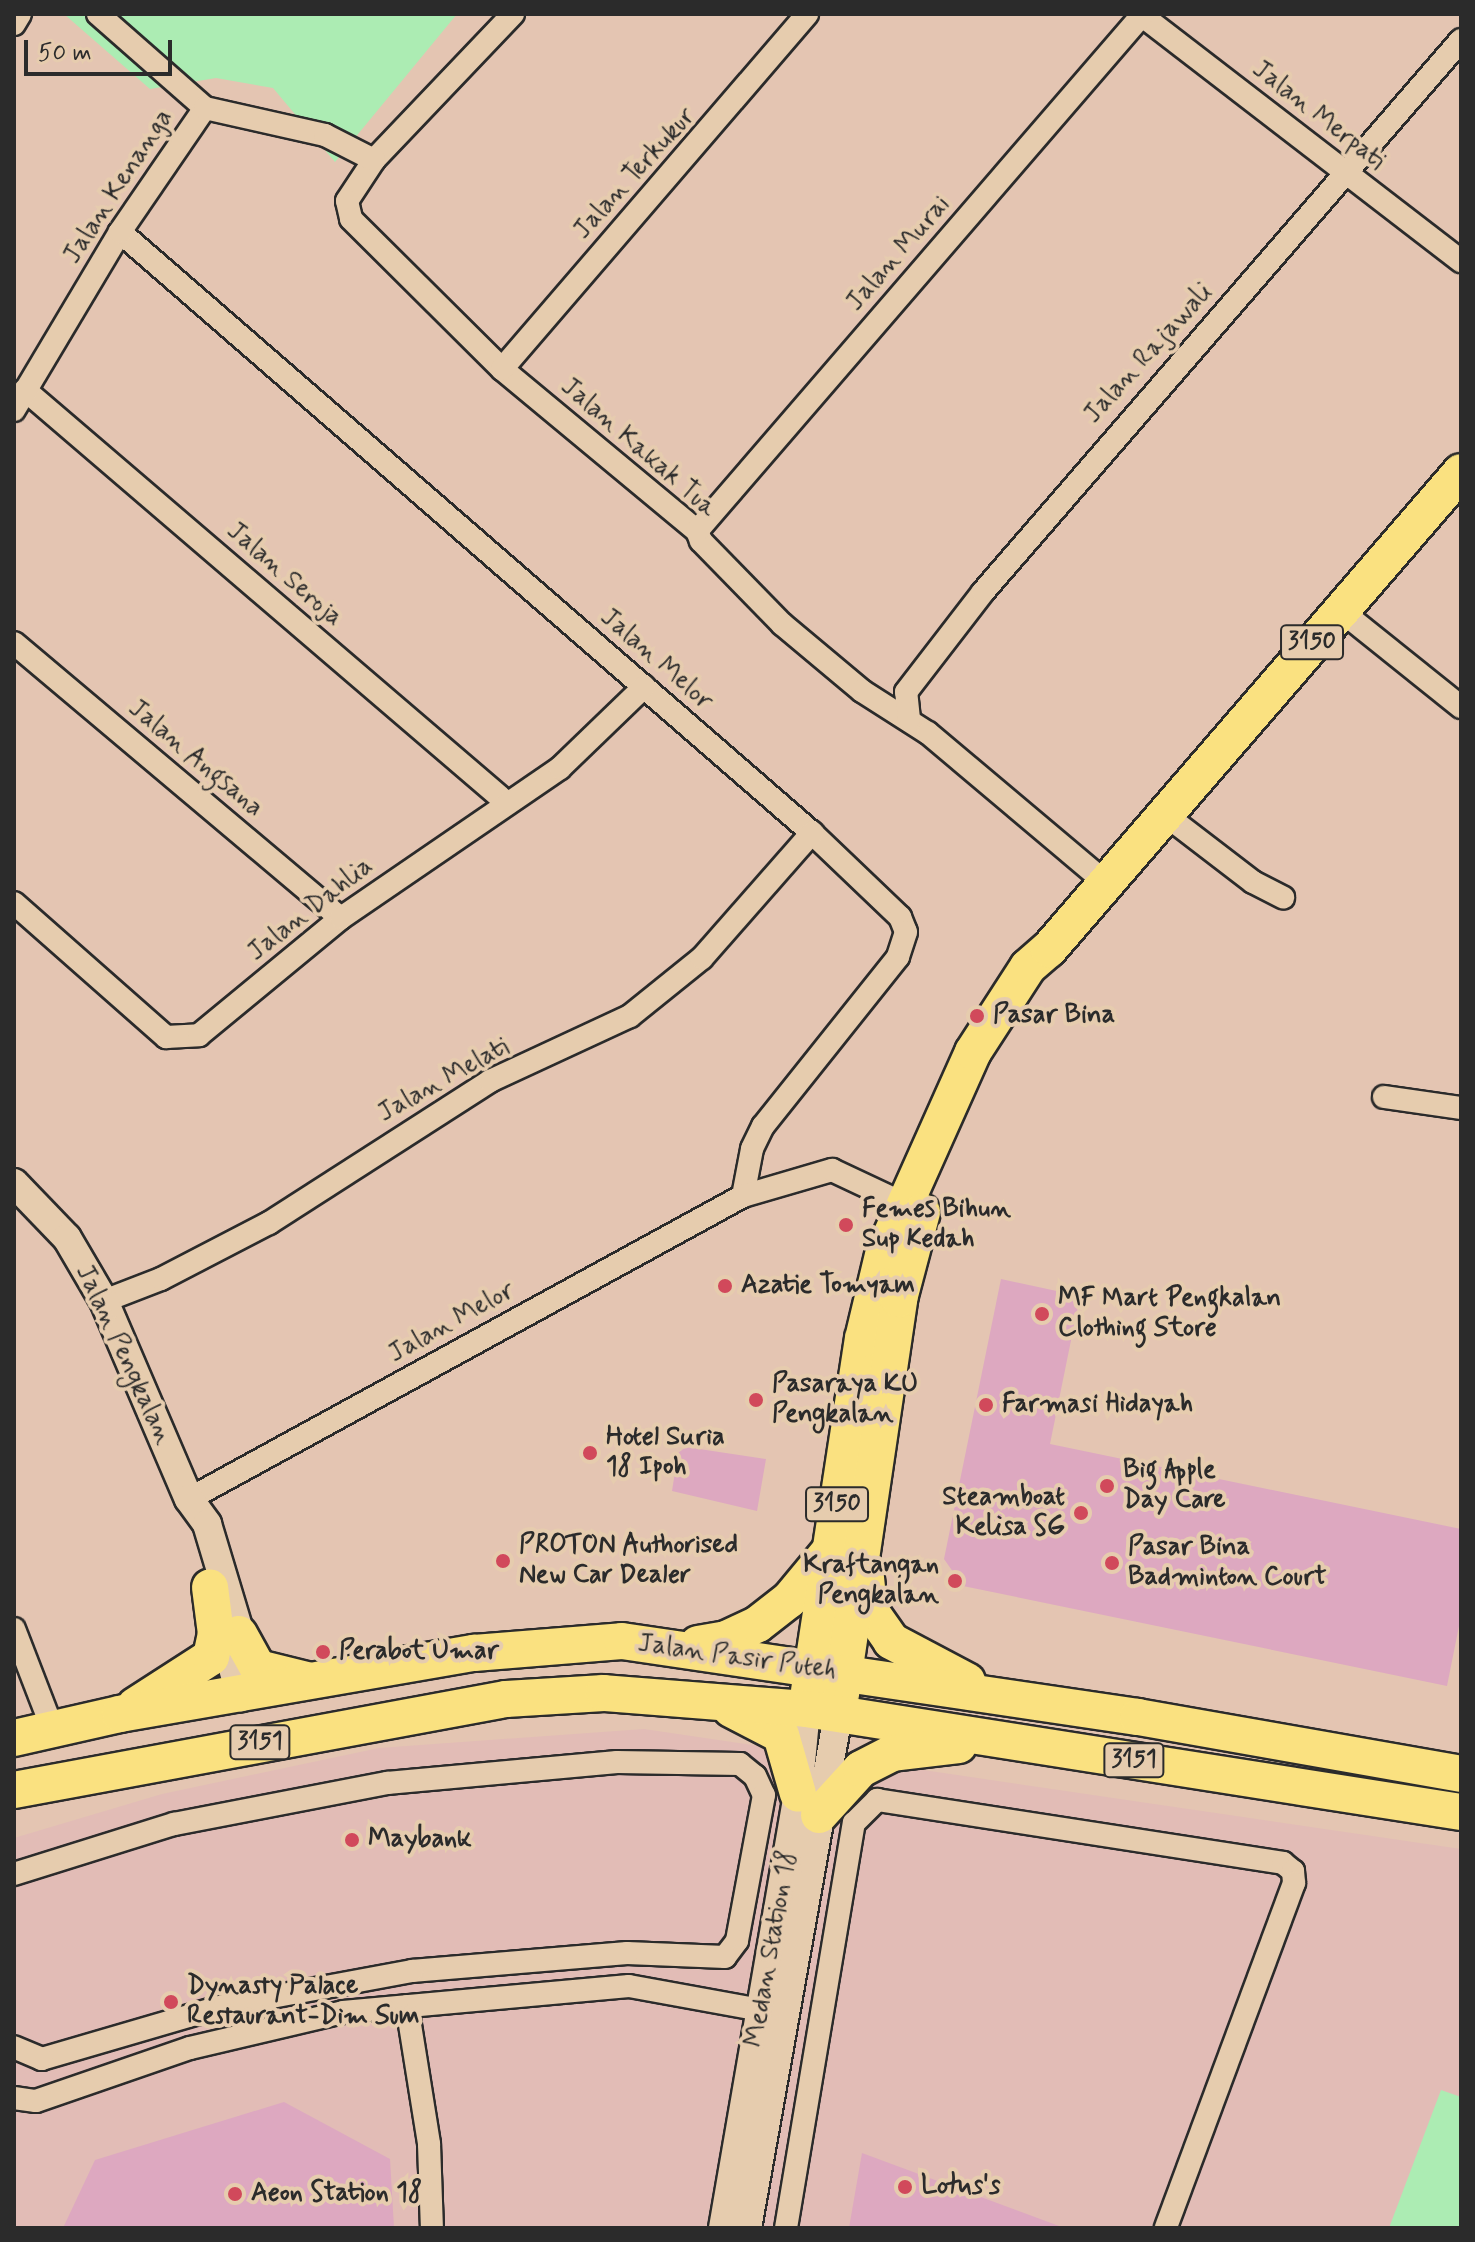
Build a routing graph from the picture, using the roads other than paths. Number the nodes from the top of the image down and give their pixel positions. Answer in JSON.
{"nodes":[{"id":1,"x":20,"y":14,"type":"edge"},
{"id":2,"x":98,"y":14,"type":"edge"},
{"id":3,"x":513,"y":14,"type":"edge"},
{"id":4,"x":807,"y":14,"type":"edge"},
{"id":5,"x":1142,"y":14,"type":"edge"},
{"id":6,"x":14,"y":24,"type":"edge"},
{"id":7,"x":1461,"y":40,"type":"edge"},
{"id":8,"x":205,"y":108,"type":"junction"},
{"id":9,"x":374,"y":160,"type":"junction"},
{"id":10,"x":1347,"y":174,"type":"junction"},
{"id":11,"x":120,"y":232,"type":"junction"},
{"id":12,"x":1461,"y":261,"type":"edge"},
{"id":13,"x":502,"y":369,"type":"junction"},
{"id":14,"x":20,"y":400,"type":"edge"},
{"id":15,"x":1461,"y":472,"type":"edge"},
{"id":16,"x":697,"y":531,"type":"junction"},
{"id":17,"x":1340,"y":610,"type":"junction"},
{"id":18,"x":14,"y":643,"type":"edge"},
{"id":19,"x":644,"y":687,"type":"junction"},
{"id":20,"x":1461,"y":707,"type":"edge"},
{"id":21,"x":909,"y":719,"type":"junction"},
{"id":22,"x":507,"y":803,"type":"junction"},
{"id":23,"x":1163,"y":813,"type":"junction"},
{"id":24,"x":812,"y":833,"type":"junction"},
{"id":25,"x":1104,"y":881,"type":"junction"},
{"id":26,"x":1283,"y":897,"type":"dead end"},
{"id":27,"x":14,"y":903,"type":"edge"},
{"id":28,"x":341,"y":918,"type":"junction"},
{"id":29,"x":1384,"y":1097,"type":"dead end"},
{"id":30,"x":1461,"y":1108,"type":"edge"},
{"id":31,"x":15,"y":1185,"type":"edge"},
{"id":32,"x":743,"y":1196,"type":"junction"},
{"id":33,"x":909,"y":1216,"type":"junction"},
{"id":34,"x":887,"y":1295,"type":"junction"},
{"id":35,"x":104,"y":1301,"type":"junction"},
{"id":36,"x":189,"y":1499,"type":"junction"},
{"id":37,"x":830,"y":1551,"type":"junction"},
{"id":38,"x":865,"y":1560,"type":"junction"},
{"id":39,"x":210,"y":1587,"type":"junction"},
{"id":40,"x":14,"y":1629,"type":"edge"},
{"id":41,"x":239,"y":1634,"type":"junction"},
{"id":42,"x":684,"y":1646,"type":"junction"},
{"id":43,"x":828,"y":1671,"type":"junction"},
{"id":44,"x":323,"y":1683,"type":"junction"},
{"id":45,"x":695,"y":1696,"type":"junction"},
{"id":46,"x":250,"y":1698,"type":"junction"},
{"id":47,"x":506,"y":1699,"type":"junction"},
{"id":48,"x":1007,"y":1699,"type":"junction"},
{"id":49,"x":822,"y":1712,"type":"junction"},
{"id":50,"x":120,"y":1714,"type":"junction"},
{"id":51,"x":53,"y":1730,"type":"junction"},
{"id":52,"x":14,"y":1738,"type":"edge"},
{"id":53,"x":1000,"y":1740,"type":"junction"},
{"id":54,"x":1461,"y":1774,"type":"edge"},
{"id":55,"x":14,"y":1777,"type":"edge"},
{"id":56,"x":14,"y":1790,"type":"edge"},
{"id":57,"x":809,"y":1804,"type":"junction"},
{"id":58,"x":1461,"y":1812,"type":"edge"},
{"id":59,"x":14,"y":1874,"type":"edge"},
{"id":60,"x":627,"y":1953,"type":"junction"},
{"id":61,"x":629,"y":1986,"type":"junction"},
{"id":62,"x":223,"y":2006,"type":"junction"},
{"id":63,"x":407,"y":2006,"type":"junction"},
{"id":64,"x":761,"y":2010,"type":"junction"},
{"id":65,"x":229,"y":2038,"type":"junction"},
{"id":66,"x":14,"y":2047,"type":"edge"},
{"id":67,"x":25,"y":2100,"type":"edge"},
{"id":68,"x":759,"y":2156,"type":"junction"},
{"id":69,"x":796,"y":2165,"type":"junction"},
{"id":70,"x":432,"y":2228,"type":"edge"},
{"id":71,"x":723,"y":2228,"type":"edge"},
{"id":72,"x":747,"y":2228,"type":"edge"},
{"id":73,"x":786,"y":2228,"type":"edge"},
{"id":74,"x":1166,"y":2228,"type":"edge"}],
"edges":[{"from":1,"to":6,"type":"street"},
{"from":2,"to":8,"type":"street"},
{"from":3,"to":9,"type":"street","name":"Jalan Kakak Tua"},
{"from":4,"to":13,"type":"street","name":"Jalan Terkukur"},
{"from":5,"to":10,"type":"street","name":"Jalan Merpati"},
{"from":5,"to":16,"type":"street","name":"Jalan Murai"},
{"from":7,"to":10,"type":"street","name":"Jalan Rajawali"},
{"from":8,"to":9,"type":"street","name":"Jalan Kenanga"},
{"from":8,"to":11,"type":"street","name":"Jalan Kenanga"},
{"from":9,"to":13,"type":"street","name":"Jalan Kakak Tua"},
{"from":10,"to":12,"type":"street","name":"Jalan Merpati"},
{"from":10,"to":21,"type":"street","name":"Jalan Rajawali"},
{"from":11,"to":14,"type":"street","name":"Jalan Kenanga"},
{"from":11,"to":19,"type":"street","name":"Jalan Melor"},
{"from":13,"to":16,"type":"street","name":"Jalan Kakak Tua"},
{"from":14,"to":22,"type":"street","name":"Jalan Seroja"},
{"from":15,"to":17,"type":"main road","number":"3150"},
{"from":16,"to":21,"type":"street","name":"Jalan Kakak Tua"},
{"from":17,"to":20,"type":"street"},
{"from":17,"to":23,"type":"main road","number":"3150"},
{"from":18,"to":28,"type":"street","name":"Jalan Angsana"},
{"from":19,"to":22,"type":"street","name":"Jalan Dahlia"},
{"from":19,"to":24,"type":"street","name":"Jalan Melor"},
{"from":21,"to":25,"type":"street","name":"Jalan Kakak Tua"},
{"from":22,"to":28,"type":"street","name":"Jalan Dahlia"},
{"from":23,"to":25,"type":"main road","number":"3150"},
{"from":23,"to":26,"type":"street"},
{"from":24,"to":32,"type":"street","name":"Jalan Melor"},
{"from":24,"to":35,"type":"street","name":"Jalan Melati"},
{"from":25,"to":33,"type":"main road","number":"3150"},
{"from":27,"to":28,"type":"street","name":"Jalan Dahlia"},
{"from":29,"to":30,"type":"street"},
{"from":31,"to":35,"type":"street","name":"Jalan Pengkalan"},
{"from":32,"to":33,"type":"street","name":"Jalan Melor"},
{"from":32,"to":36,"type":"street","name":"Jalan Melor"},
{"from":33,"to":34,"type":"main road","number":"3150"},
{"from":34,"to":37,"type":"main road","number":"3150"},
{"from":34,"to":38,"type":"main road","number":"3150"},
{"from":35,"to":36,"type":"street","name":"Jalan Pengkalan"},
{"from":36,"to":39,"type":"street","name":"Jalan Pengkalan"},
{"from":36,"to":41,"type":"street","name":"Jalan Pengkalan"},
{"from":37,"to":42,"type":"main road"},
{"from":37,"to":43,"type":"main road","number":"3150"},
{"from":38,"to":43,"type":"main road","number":"3150"},
{"from":38,"to":48,"type":"main road"},
{"from":39,"to":46,"type":"street","name":"Jalan Pengkalan"},
{"from":39,"to":50,"type":"main road"},
{"from":40,"to":51,"type":"street"},
{"from":41,"to":44,"type":"main road"},
{"from":41,"to":46,"type":"street","name":"Jalan Pengkalan"},
{"from":42,"to":43,"type":"main road","name":"Jalan Pasir Puteh","number":"3151"},
{"from":42,"to":44,"type":"main road","name":"Jalan Pasir Puteh","number":"3151"},
{"from":43,"to":48,"type":"main road","name":"Jalan Pasir Puteh","number":"3151"},
{"from":43,"to":49,"type":"main road","name":"Medan Station 18"},
{"from":44,"to":46,"type":"main road","name":"Jalan Pasir Puteh","number":"3151"},
{"from":45,"to":47,"type":"main road","name":"Jalan Pasir Puteh","number":"3151"},
{"from":45,"to":49,"type":"main road","name":"Jalan Pasir Puteh","number":"3151"},
{"from":45,"to":57,"type":"main road"},
{"from":46,"to":47,"type":"main road"},
{"from":46,"to":50,"type":"main road","name":"Jalan Pasir Puteh","number":"3151"},
{"from":46,"to":55,"type":"main road"},
{"from":47,"to":56,"type":"main road","name":"Jalan Pasir Puteh","number":"3151"},
{"from":48,"to":54,"type":"main road","name":"Jalan Pasir Puteh","number":"3151"},
{"from":49,"to":53,"type":"main road","name":"Jalan Pasir Puteh","number":"3151"},
{"from":49,"to":57,"type":"street","name":"Medan Station 18"},
{"from":50,"to":51,"type":"main road","name":"Jalan Pasir Puteh","number":"3151"},
{"from":51,"to":52,"type":"main road","name":"Jalan Pasir Puteh","number":"3151"},
{"from":53,"to":57,"type":"main road"},
{"from":53,"to":58,"type":"main road","name":"Jalan Pasir Puteh","number":"3151"},
{"from":57,"to":64,"type":"street","name":"Medan Station 18"},
{"from":57,"to":68,"type":"street","name":"Medan Station 18"},
{"from":59,"to":60,"type":"street"},
{"from":60,"to":61,"type":"street"},
{"from":60,"to":62,"type":"street"},
{"from":61,"to":63,"type":"street"},
{"from":61,"to":64,"type":"street"},
{"from":62,"to":65,"type":"street"},
{"from":62,"to":66,"type":"street"},
{"from":63,"to":65,"type":"street"},
{"from":63,"to":70,"type":"street"},
{"from":64,"to":71,"type":"street","name":"Medan Station 18"},
{"from":65,"to":67,"type":"street"},
{"from":68,"to":69,"type":"street"},
{"from":68,"to":72,"type":"street","name":"Medan Station 18"},
{"from":69,"to":73,"type":"street"},
{"from":69,"to":74,"type":"street"}]}
